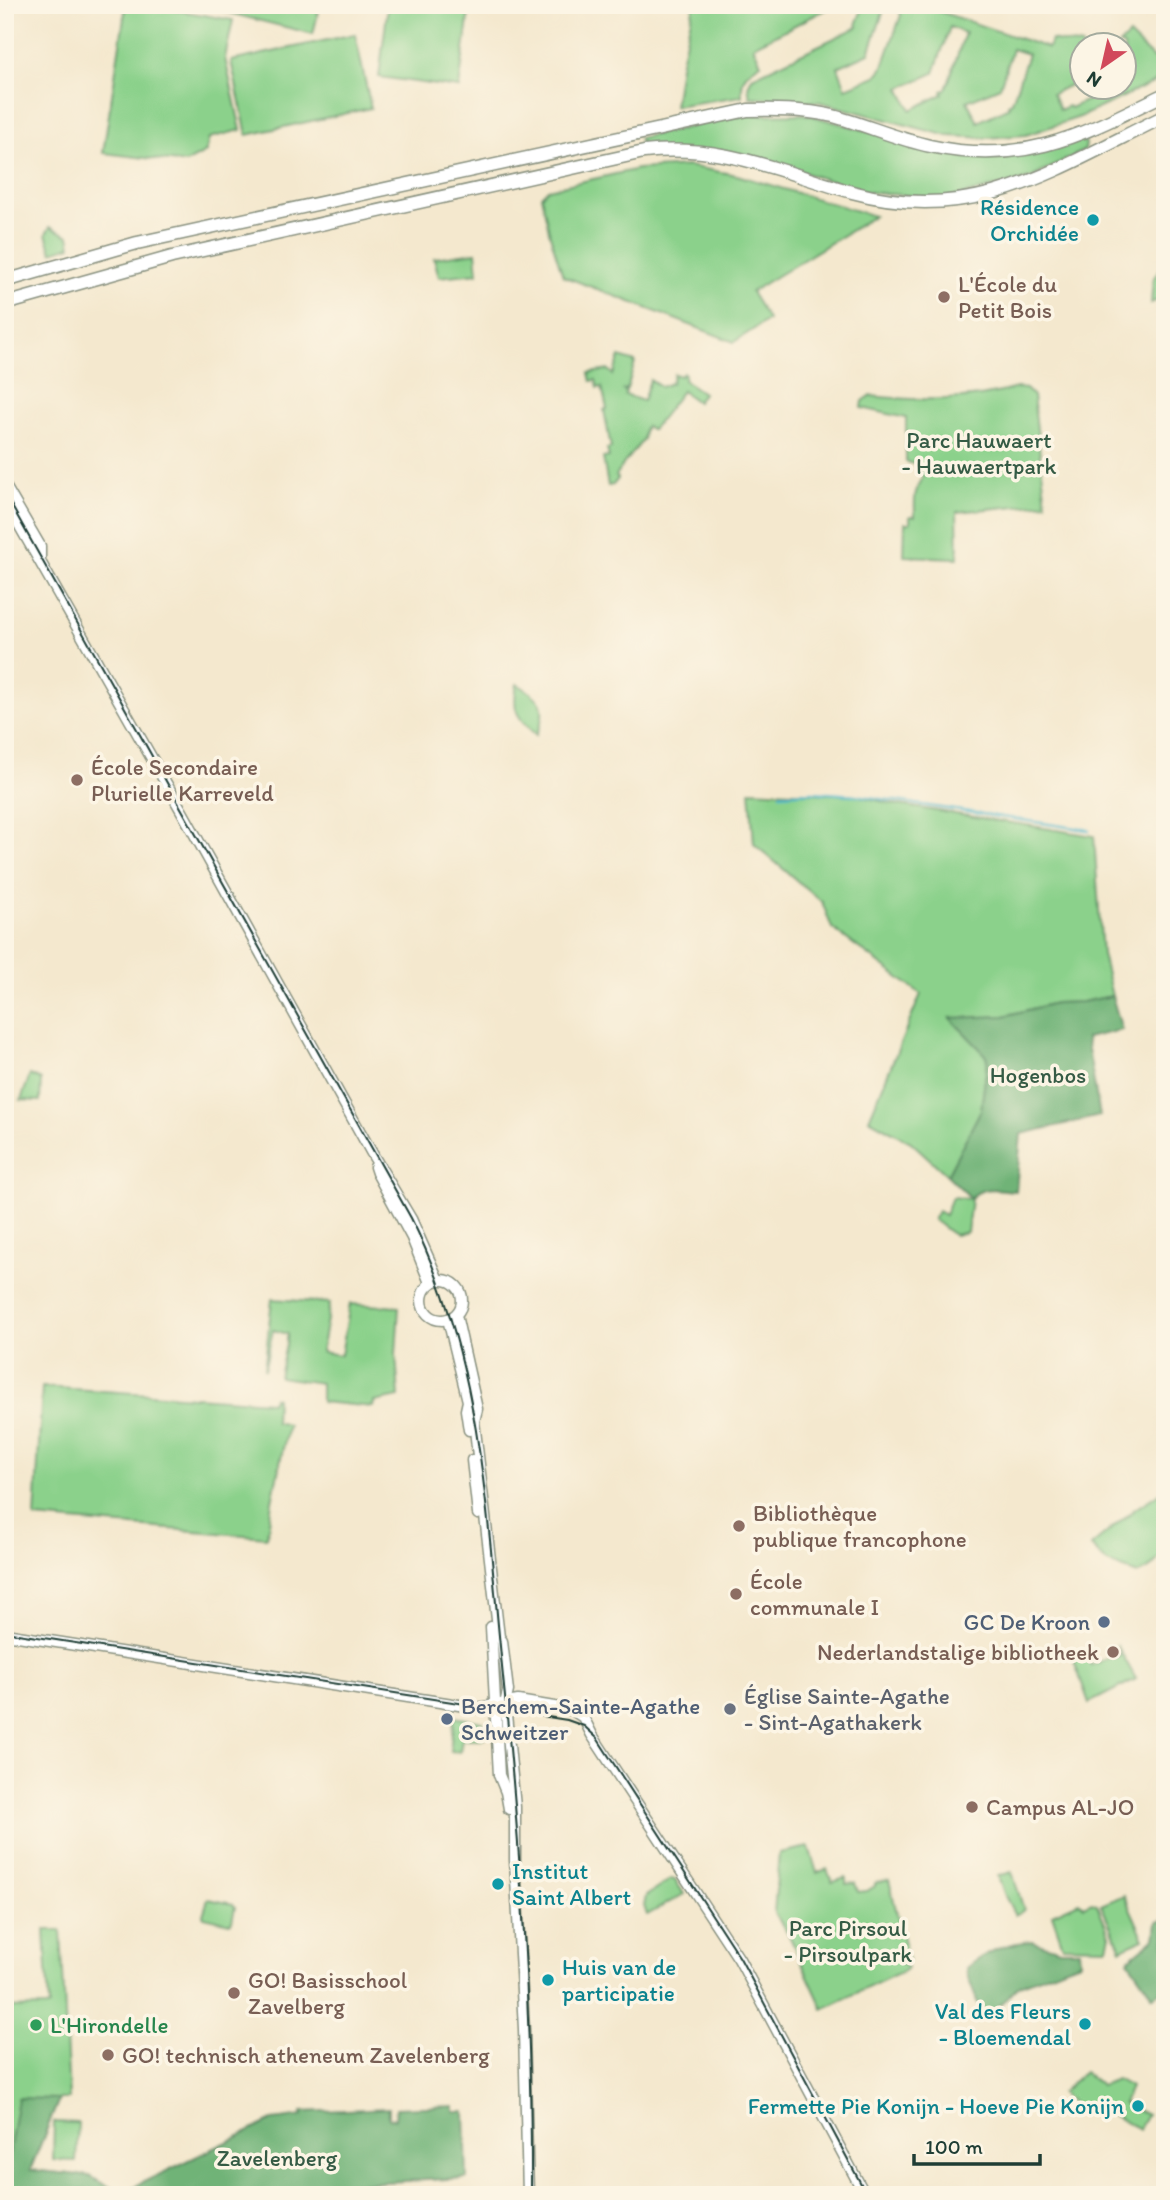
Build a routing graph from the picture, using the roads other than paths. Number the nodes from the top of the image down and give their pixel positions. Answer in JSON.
{"nodes":[{"id":1,"x":1165,"y":94,"type":"edge"},
{"id":2,"x":1165,"y":116,"type":"edge"},
{"id":3,"x":5,"y":281,"type":"edge"},
{"id":4,"x":5,"y":304,"type":"edge"},
{"id":5,"x":5,"y":486,"type":"edge"},
{"id":6,"x":5,"y":500,"type":"edge"},
{"id":7,"x":40,"y":559,"type":"junction"},
{"id":8,"x":434,"y":1282,"type":"junction"},
{"id":9,"x":452,"y":1317,"type":"junction"},
{"id":10,"x":5,"y":1634,"type":"edge"},
{"id":11,"x":500,"y":1704,"type":"junction"},
{"id":12,"x":528,"y":2195,"type":"edge"},
{"id":13,"x":865,"y":2195,"type":"edge"}],
"edges":[{"from":1,"to":3,"type":"main road"},
{"from":2,"to":4,"type":"main road"},
{"from":5,"to":7,"type":"main road"},
{"from":6,"to":7,"type":"main road"},
{"from":7,"to":8,"type":"main road"},
{"from":8,"to":9,"type":"main road"},
{"from":8,"to":9,"type":"main road"},
{"from":9,"to":11,"type":"main road"},
{"from":10,"to":11,"type":"main road"},
{"from":11,"to":12,"type":"main road"},
{"from":11,"to":13,"type":"main road"}]}
